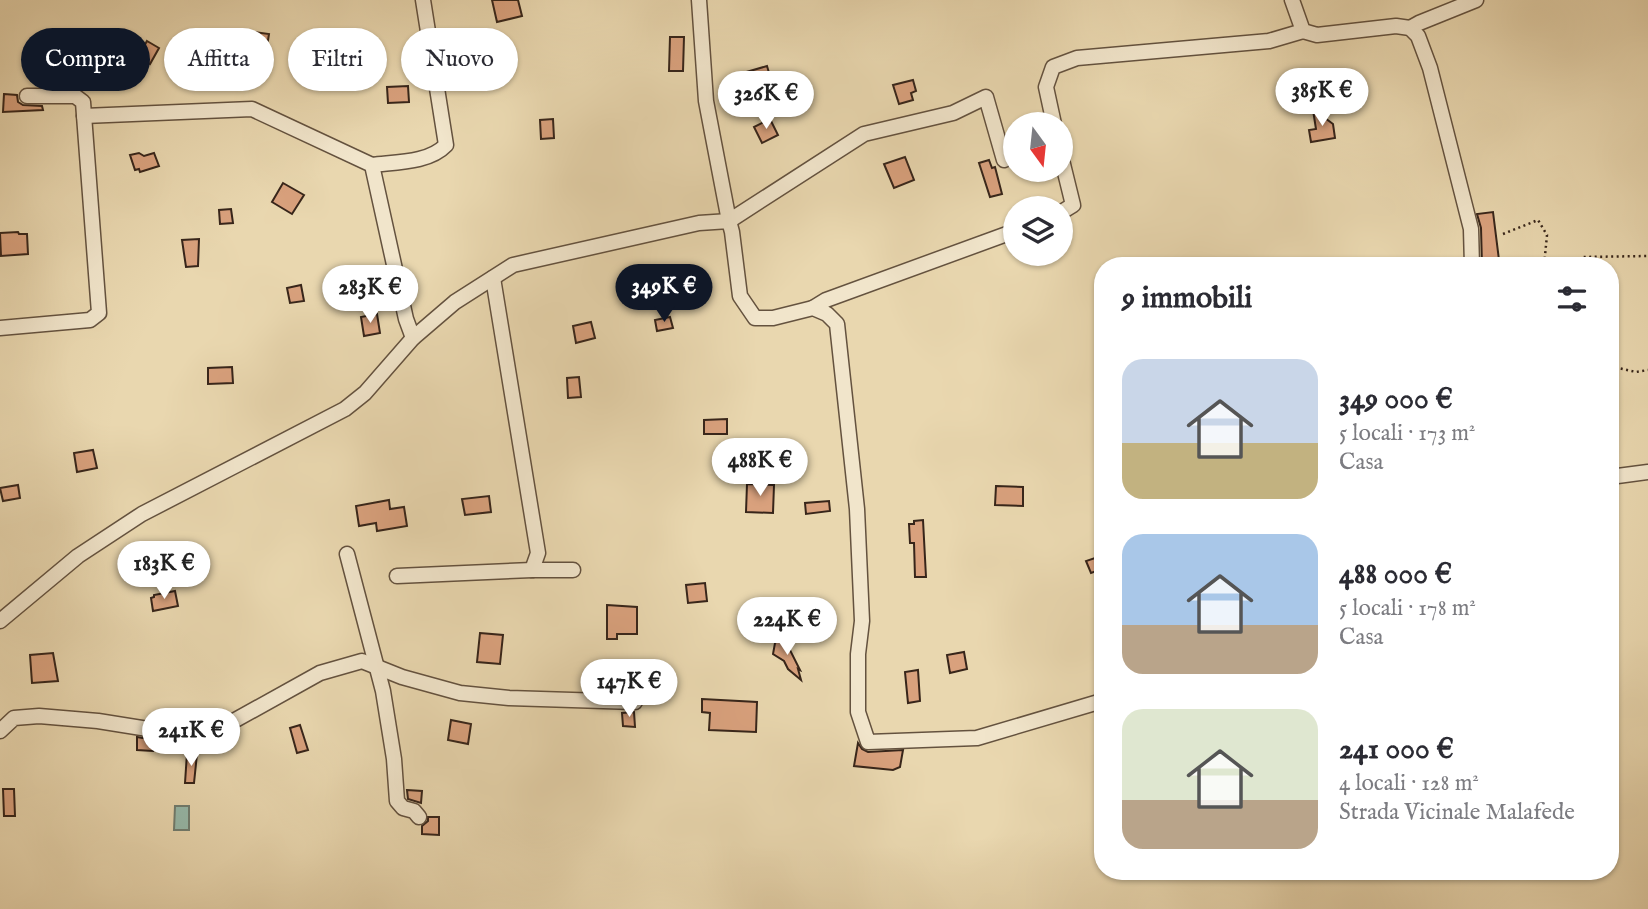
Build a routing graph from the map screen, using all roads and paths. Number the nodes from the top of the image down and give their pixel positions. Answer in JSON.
{"nodes":[{"id":1,"x":423,"y":0,"type":"edge"},
{"id":2,"x":699,"y":0,"type":"edge"},
{"id":3,"x":1292,"y":0,"type":"edge"},
{"id":4,"x":1476,"y":0,"type":"edge"},
{"id":5,"x":1409,"y":28,"type":"junction"},
{"id":6,"x":1303,"y":31,"type":"junction"},
{"id":7,"x":27,"y":96,"type":"dead end"},
{"id":8,"x":1051,"y":112,"type":"edge"},
{"id":9,"x":84,"y":116,"type":"junction"},
{"id":10,"x":1003,"y":156,"type":"edge"},
{"id":11,"x":372,"y":165,"type":"junction"},
{"id":12,"x":729,"y":221,"type":"junction"},
{"id":13,"x":1503,"y":234,"type":"dead end"},
{"id":14,"x":1003,"y":235,"type":"edge"},
{"id":15,"x":1648,"y":256,"type":"edge"},
{"id":16,"x":1472,"y":257,"type":"edge"},
{"id":17,"x":1545,"y":257,"type":"edge"},
{"id":18,"x":1583,"y":257,"type":"edge"},
{"id":19,"x":493,"y":278,"type":"junction"},
{"id":20,"x":813,"y":308,"type":"junction"},
{"id":21,"x":0,"y":328,"type":"edge"},
{"id":22,"x":413,"y":338,"type":"junction"},
{"id":23,"x":1619,"y":368,"type":"edge"},
{"id":24,"x":1648,"y":370,"type":"edge"},
{"id":25,"x":1648,"y":472,"type":"edge"},
{"id":26,"x":1619,"y":476,"type":"edge"},
{"id":27,"x":347,"y":554,"type":"dead end"},
{"id":28,"x":532,"y":570,"type":"junction"},
{"id":29,"x":573,"y":570,"type":"dead end"},
{"id":30,"x":397,"y":576,"type":"dead end"},
{"id":31,"x":0,"y":621,"type":"edge"},
{"id":32,"x":376,"y":665,"type":"junction"},
{"id":33,"x":635,"y":702,"type":"dead end"},
{"id":34,"x":1094,"y":703,"type":"edge"},
{"id":35,"x":0,"y":731,"type":"edge"},
{"id":36,"x":419,"y":817,"type":"dead end"}],
"edges":[{"from":1,"to":11,"type":"street"},
{"from":2,"to":12,"type":"street"},
{"from":3,"to":6,"type":"street"},
{"from":4,"to":5,"type":"street"},
{"from":5,"to":6,"type":"street"},
{"from":5,"to":16,"type":"street"},
{"from":6,"to":8,"type":"street"},
{"from":7,"to":9,"type":"street"},
{"from":9,"to":11,"type":"street"},
{"from":9,"to":21,"type":"street"},
{"from":10,"to":12,"type":"street"},
{"from":11,"to":22,"type":"street"},
{"from":12,"to":19,"type":"street"},
{"from":12,"to":20,"type":"street"},
{"from":13,"to":17,"type":"path"},
{"from":14,"to":20,"type":"street"},
{"from":15,"to":18,"type":"path"},
{"from":19,"to":22,"type":"street"},
{"from":19,"to":28,"type":"street"},
{"from":20,"to":34,"type":"street"},
{"from":22,"to":31,"type":"street"},
{"from":23,"to":24,"type":"path"},
{"from":25,"to":26,"type":"street"},
{"from":27,"to":32,"type":"street"},
{"from":28,"to":29,"type":"street"},
{"from":28,"to":30,"type":"street"},
{"from":32,"to":33,"type":"street"},
{"from":32,"to":35,"type":"street"},
{"from":32,"to":36,"type":"street"}]}
